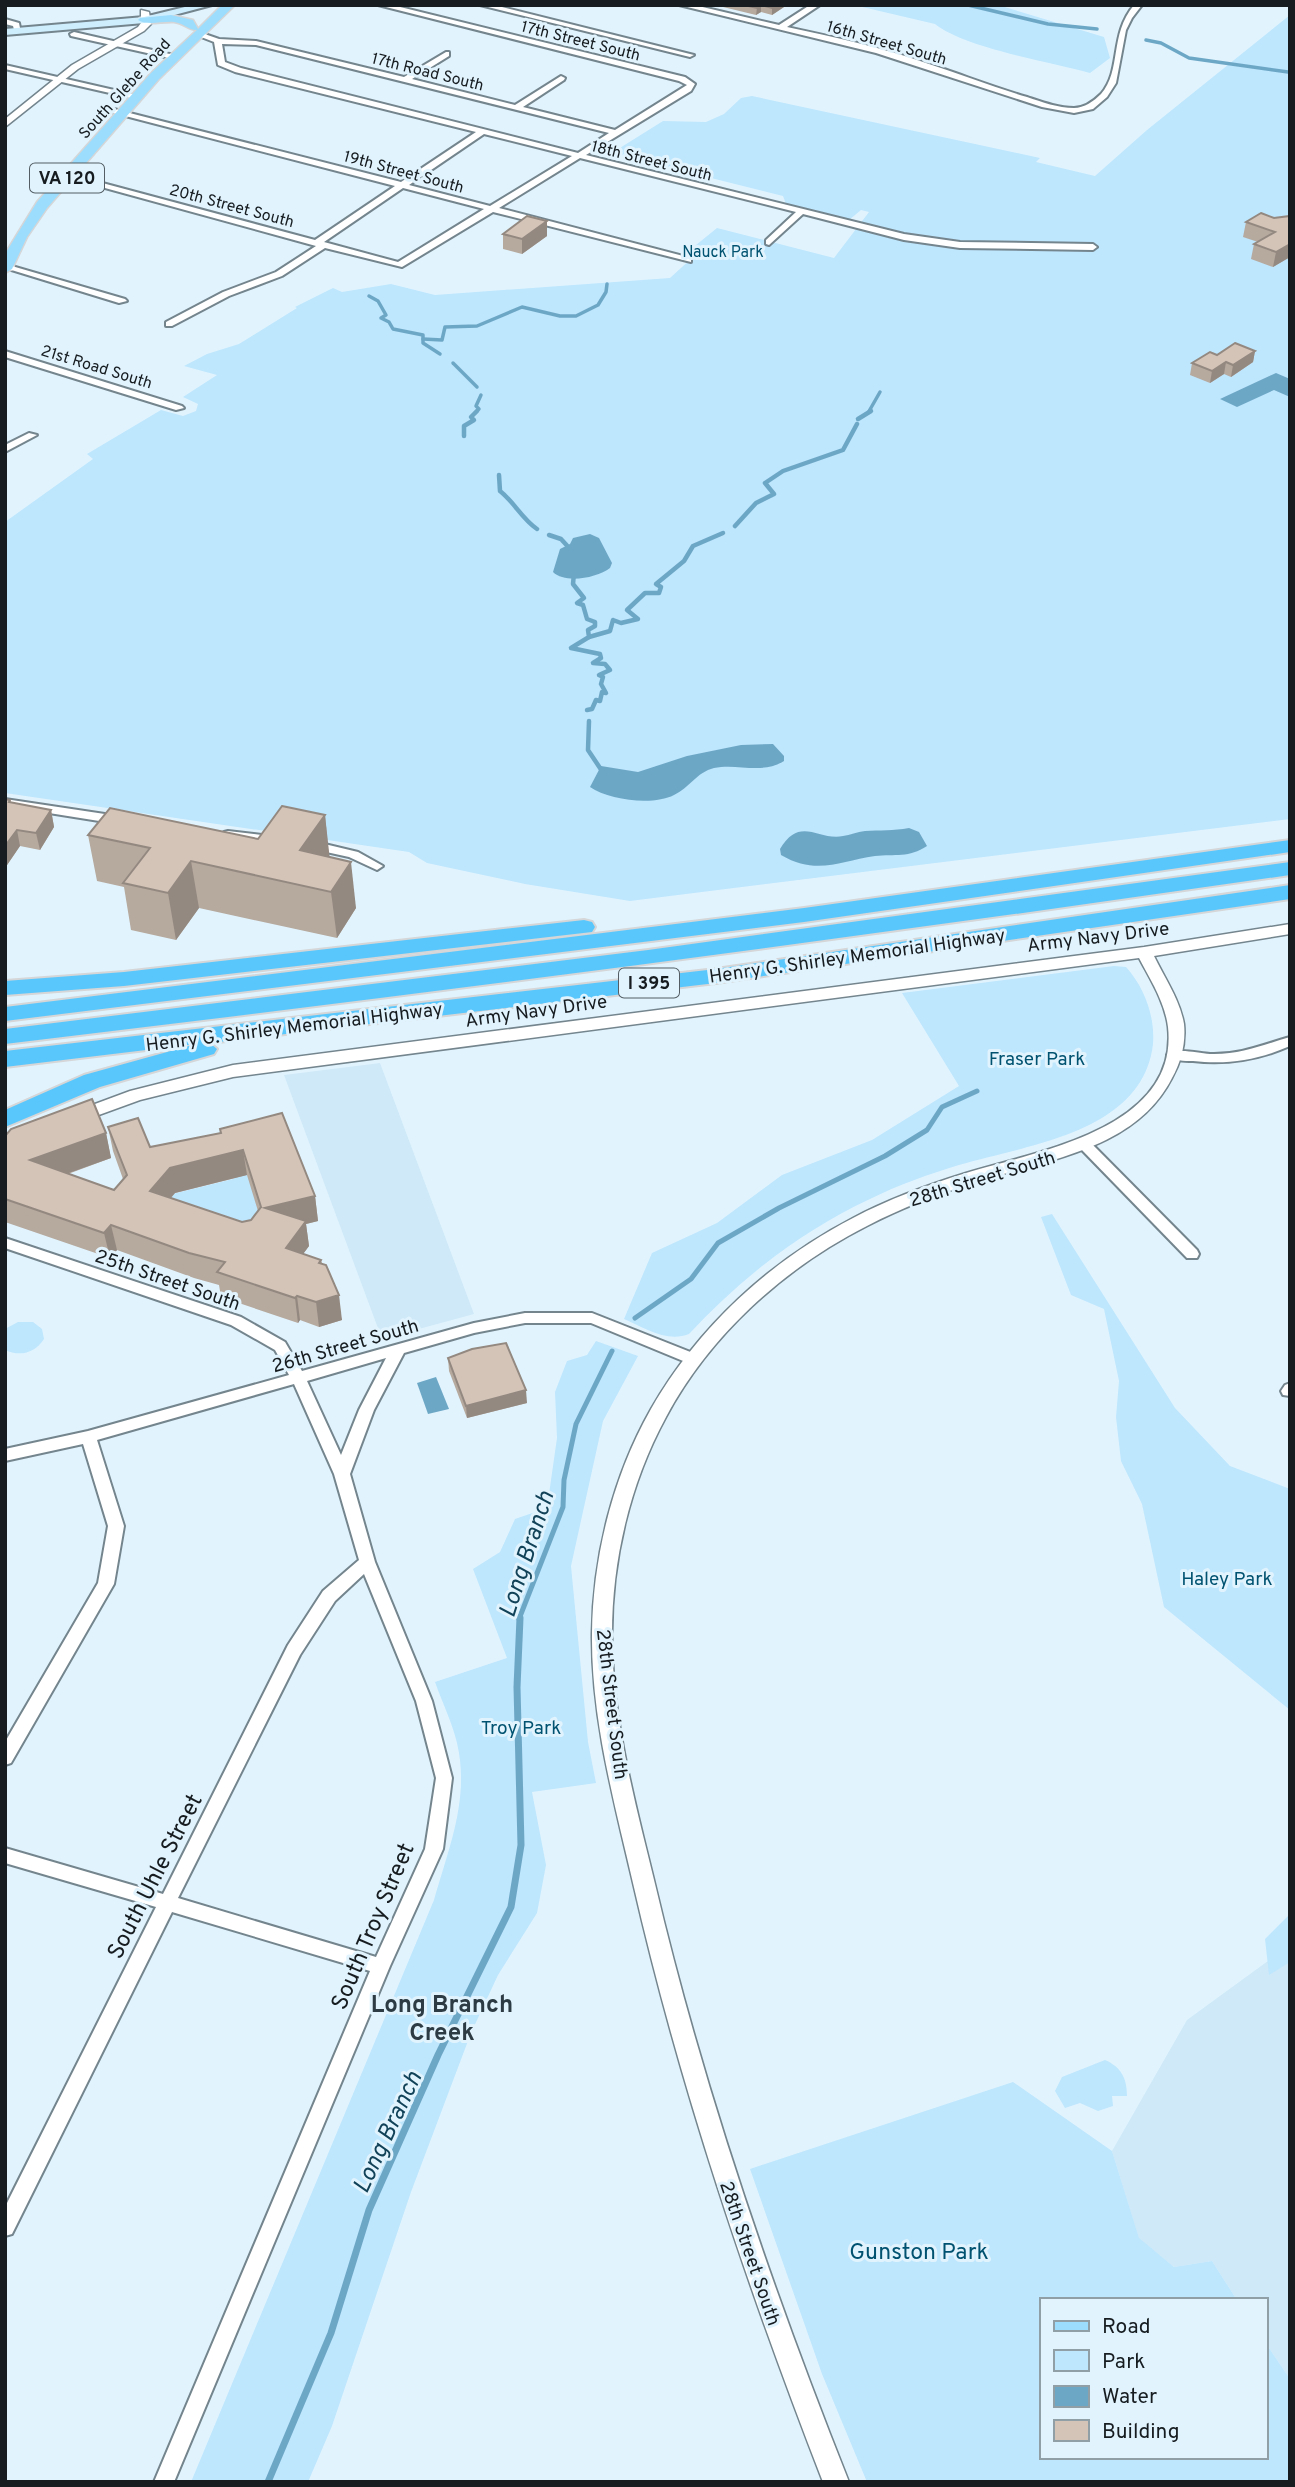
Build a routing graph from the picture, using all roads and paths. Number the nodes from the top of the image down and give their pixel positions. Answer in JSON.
{"nodes":[{"id":1,"x":178,"y":5,"type":"edge"},
{"id":2,"x":207,"y":5,"type":"edge"},
{"id":3,"x":216,"y":5,"type":"edge"},
{"id":4,"x":229,"y":5,"type":"edge"},
{"id":5,"x":382,"y":5,"type":"edge"},
{"id":6,"x":485,"y":5,"type":"edge"},
{"id":7,"x":534,"y":5,"type":"edge"},
{"id":8,"x":683,"y":5,"type":"edge"},
{"id":9,"x":816,"y":5,"type":"edge"},
{"id":10,"x":1138,"y":5,"type":"edge"},
{"id":11,"x":520,"y":14,"type":"junction"},
{"id":12,"x":144,"y":16,"type":"junction"},
{"id":13,"x":11,"y":26,"type":"edge"},
{"id":14,"x":779,"y":28,"type":"junction"},
{"id":15,"x":194,"y":30,"type":"junction"},
{"id":16,"x":5,"y":32,"type":"edge"},
{"id":17,"x":75,"y":34,"type":"dead end"},
{"id":18,"x":230,"y":40,"type":"junction"},
{"id":19,"x":218,"y":41,"type":"junction"},
{"id":20,"x":114,"y":42,"type":"junction"},
{"id":21,"x":446,"y":54,"type":"dead end"},
{"id":22,"x":219,"y":55,"type":"junction"},
{"id":23,"x":690,"y":55,"type":"dead end"},
{"id":24,"x":169,"y":56,"type":"junction"},
{"id":25,"x":5,"y":67,"type":"edge"},
{"id":26,"x":561,"y":78,"type":"dead end"},
{"id":27,"x":405,"y":80,"type":"junction"},
{"id":28,"x":59,"y":81,"type":"junction"},
{"id":29,"x":130,"y":97,"type":"junction"},
{"id":30,"x":516,"y":107,"type":"junction"},
{"id":31,"x":119,"y":111,"type":"junction"},
{"id":32,"x":5,"y":124,"type":"edge"},
{"id":33,"x":482,"y":132,"type":"junction"},
{"id":34,"x":618,"y":133,"type":"junction"},
{"id":35,"x":580,"y":156,"type":"junction"},
{"id":36,"x":63,"y":174,"type":"junction"},
{"id":37,"x":402,"y":185,"type":"junction"},
{"id":38,"x":493,"y":209,"type":"junction"},
{"id":39,"x":802,"y":212,"type":"junction"},
{"id":40,"x":5,"y":241,"type":"edge"},
{"id":41,"x":769,"y":242,"type":"dead end"},
{"id":42,"x":320,"y":244,"type":"junction"},
{"id":43,"x":1093,"y":247,"type":"dead end"},
{"id":44,"x":688,"y":260,"type":"dead end"},
{"id":45,"x":6,"y":267,"type":"edge"},
{"id":46,"x":122,"y":302,"type":"dead end"},
{"id":47,"x":169,"y":324,"type":"dead end"},
{"id":48,"x":5,"y":354,"type":"edge"},
{"id":49,"x":179,"y":408,"type":"dead end"},
{"id":50,"x":32,"y":435,"type":"dead end"},
{"id":51,"x":5,"y":449,"type":"edge"},
{"id":52,"x":5,"y":802,"type":"edge"},
{"id":53,"x":127,"y":822,"type":"edge"},
{"id":54,"x":220,"y":834,"type":"edge"},
{"id":55,"x":288,"y":842,"type":"edge"},
{"id":56,"x":301,"y":844,"type":"edge"},
{"id":57,"x":1290,"y":846,"type":"edge"},
{"id":58,"x":1203,"y":859,"type":"junction"},
{"id":59,"x":377,"y":866,"type":"dead end"},
{"id":60,"x":1290,"y":868,"type":"edge"},
{"id":61,"x":1290,"y":891,"type":"edge"},
{"id":62,"x":1290,"y":929,"type":"edge"},
{"id":63,"x":1144,"y":952,"type":"junction"},
{"id":64,"x":226,"y":967,"type":"junction"},
{"id":65,"x":5,"y":972,"type":"edge"},
{"id":66,"x":5,"y":988,"type":"edge"},
{"id":67,"x":5,"y":1014,"type":"edge"},
{"id":68,"x":355,"y":1019,"type":"junction"},
{"id":69,"x":5,"y":1037,"type":"edge"},
{"id":70,"x":1290,"y":1041,"type":"edge"},
{"id":71,"x":1174,"y":1055,"type":"junction"},
{"id":72,"x":5,"y":1059,"type":"edge"},
{"id":73,"x":5,"y":1119,"type":"edge"},
{"id":74,"x":64,"y":1122,"type":"edge"},
{"id":75,"x":1085,"y":1145,"type":"junction"},
{"id":76,"x":5,"y":1243,"type":"edge"},
{"id":77,"x":1192,"y":1254,"type":"dead end"},
{"id":78,"x":399,"y":1349,"type":"junction"},
{"id":79,"x":693,"y":1359,"type":"junction"},
{"id":80,"x":299,"y":1378,"type":"junction"},
{"id":81,"x":88,"y":1437,"type":"junction"},
{"id":82,"x":5,"y":1455,"type":"edge"},
{"id":83,"x":342,"y":1474,"type":"junction"},
{"id":84,"x":367,"y":1562,"type":"junction"},
{"id":85,"x":5,"y":1758,"type":"edge"},
{"id":86,"x":5,"y":1856,"type":"edge"},
{"id":87,"x":165,"y":1904,"type":"junction"},
{"id":88,"x":381,"y":1966,"type":"junction"},
{"id":89,"x":5,"y":2227,"type":"edge"},
{"id":90,"x":164,"y":2482,"type":"edge"},
{"id":91,"x":836,"y":2482,"type":"edge"}],
"edges":[{"from":1,"to":12,"type":"main road"},
{"from":2,"to":12,"type":"main road"},
{"from":3,"to":15,"type":"main road","name":"South Glebe Road","number":"VA 120"},
{"from":4,"to":15,"type":"main road","name":"South Glebe Road","number":"VA 120"},
{"from":5,"to":34,"type":"street","name":"17th Street South"},
{"from":6,"to":11,"type":"street"},
{"from":7,"to":11,"type":"street"},
{"from":8,"to":14,"type":"street","name":"16th Street South"},
{"from":9,"to":14,"type":"street"},
{"from":10,"to":14,"type":"street","name":"16th Street South"},
{"from":11,"to":23,"type":"street"},
{"from":12,"to":13,"type":"main road"},
{"from":12,"to":15,"type":"main road"},
{"from":12,"to":20,"type":"street"},
{"from":13,"to":16,"type":"main road"},
{"from":15,"to":18,"type":"street","name":"17th Road South"},
{"from":15,"to":19,"type":"street","name":"17th Road South"},
{"from":15,"to":24,"type":"main road","name":"South Glebe Road","number":"VA 120"},
{"from":17,"to":20,"type":"street"},
{"from":18,"to":19,"type":"street","name":"17th Road South"},
{"from":18,"to":22,"type":"street"},
{"from":18,"to":27,"type":"street","name":"17th Road South"},
{"from":19,"to":22,"type":"street"},
{"from":20,"to":24,"type":"street"},
{"from":20,"to":28,"type":"street"},
{"from":21,"to":27,"type":"street"},
{"from":22,"to":33,"type":"street","name":"18th Street South"},
{"from":24,"to":29,"type":"main road","name":"South Glebe Road","number":"VA 120"},
{"from":25,"to":28,"type":"street"},
{"from":26,"to":30,"type":"street"},
{"from":27,"to":30,"type":"street","name":"17th Road South"},
{"from":28,"to":29,"type":"street"},
{"from":28,"to":32,"type":"street"},
{"from":29,"to":31,"type":"main road","name":"South Glebe Road","number":"VA 120"},
{"from":30,"to":34,"type":"street","name":"17th Road South"},
{"from":31,"to":36,"type":"main road","name":"South Glebe Road","number":"VA 120"},
{"from":31,"to":37,"type":"street","name":"19th Street South"},
{"from":33,"to":35,"type":"street","name":"18th Street South"},
{"from":33,"to":37,"type":"street"},
{"from":34,"to":35,"type":"street"},
{"from":35,"to":38,"type":"street"},
{"from":35,"to":39,"type":"street","name":"18th Street South"},
{"from":36,"to":40,"type":"main road","name":"South Glebe Road","number":"VA 120"},
{"from":36,"to":42,"type":"street","name":"20th Street South"},
{"from":36,"to":45,"type":"main road","name":"South Glebe Road","number":"VA 120"},
{"from":37,"to":38,"type":"street","name":"19th Street South"},
{"from":37,"to":42,"type":"street"},
{"from":38,"to":42,"type":"street","name":"20th Street South"},
{"from":38,"to":44,"type":"street","name":"19th Street South"},
{"from":39,"to":41,"type":"street"},
{"from":39,"to":43,"type":"street","name":"18th Street South"},
{"from":42,"to":47,"type":"street"},
{"from":45,"to":46,"type":"street"},
{"from":48,"to":49,"type":"street","name":"21st Road South"},
{"from":50,"to":51,"type":"street"},
{"from":52,"to":53,"type":"street"},
{"from":54,"to":55,"type":"street"},
{"from":56,"to":59,"type":"street"},
{"from":57,"to":58,"type":"highway"},
{"from":58,"to":64,"type":"highway"},
{"from":58,"to":67,"type":"highway"},
{"from":60,"to":69,"type":"highway"},
{"from":61,"to":68,"type":"highway","name":"Henry G. Shirley Memorial Highway","number":"I 395"},
{"from":62,"to":63,"type":"street","name":"Army Navy Drive"},
{"from":63,"to":71,"type":"street","name":"28th Street South"},
{"from":63,"to":74,"type":"street","name":"Army Navy Drive"},
{"from":64,"to":65,"type":"highway"},
{"from":64,"to":66,"type":"highway"},
{"from":68,"to":72,"type":"highway","name":"Henry G. Shirley Memorial Highway","number":"I 395"},
{"from":68,"to":73,"type":"highway"},
{"from":70,"to":71,"type":"street"},
{"from":71,"to":75,"type":"street","name":"28th Street South"},
{"from":75,"to":77,"type":"street"},
{"from":75,"to":79,"type":"street","name":"28th Street South"},
{"from":76,"to":80,"type":"street","name":"25th Street South"},
{"from":78,"to":79,"type":"street","name":"26th Street South"},
{"from":78,"to":80,"type":"street","name":"26th Street South"},
{"from":78,"to":83,"type":"street"},
{"from":79,"to":91,"type":"street","name":"28th Street South"},
{"from":80,"to":81,"type":"street","name":"26th Street South"},
{"from":80,"to":83,"type":"street","name":"South Troy Street"},
{"from":81,"to":82,"type":"street","name":"26th Street South"},
{"from":81,"to":85,"type":"street"},
{"from":83,"to":84,"type":"street","name":"South Troy Street"},
{"from":84,"to":87,"type":"street","name":"South Uhle Street"},
{"from":84,"to":88,"type":"street","name":"South Troy Street"},
{"from":86,"to":87,"type":"street"},
{"from":87,"to":88,"type":"street"},
{"from":87,"to":89,"type":"street","name":"South Uhle Street"},
{"from":88,"to":90,"type":"street","name":"South Troy Street"}]}
